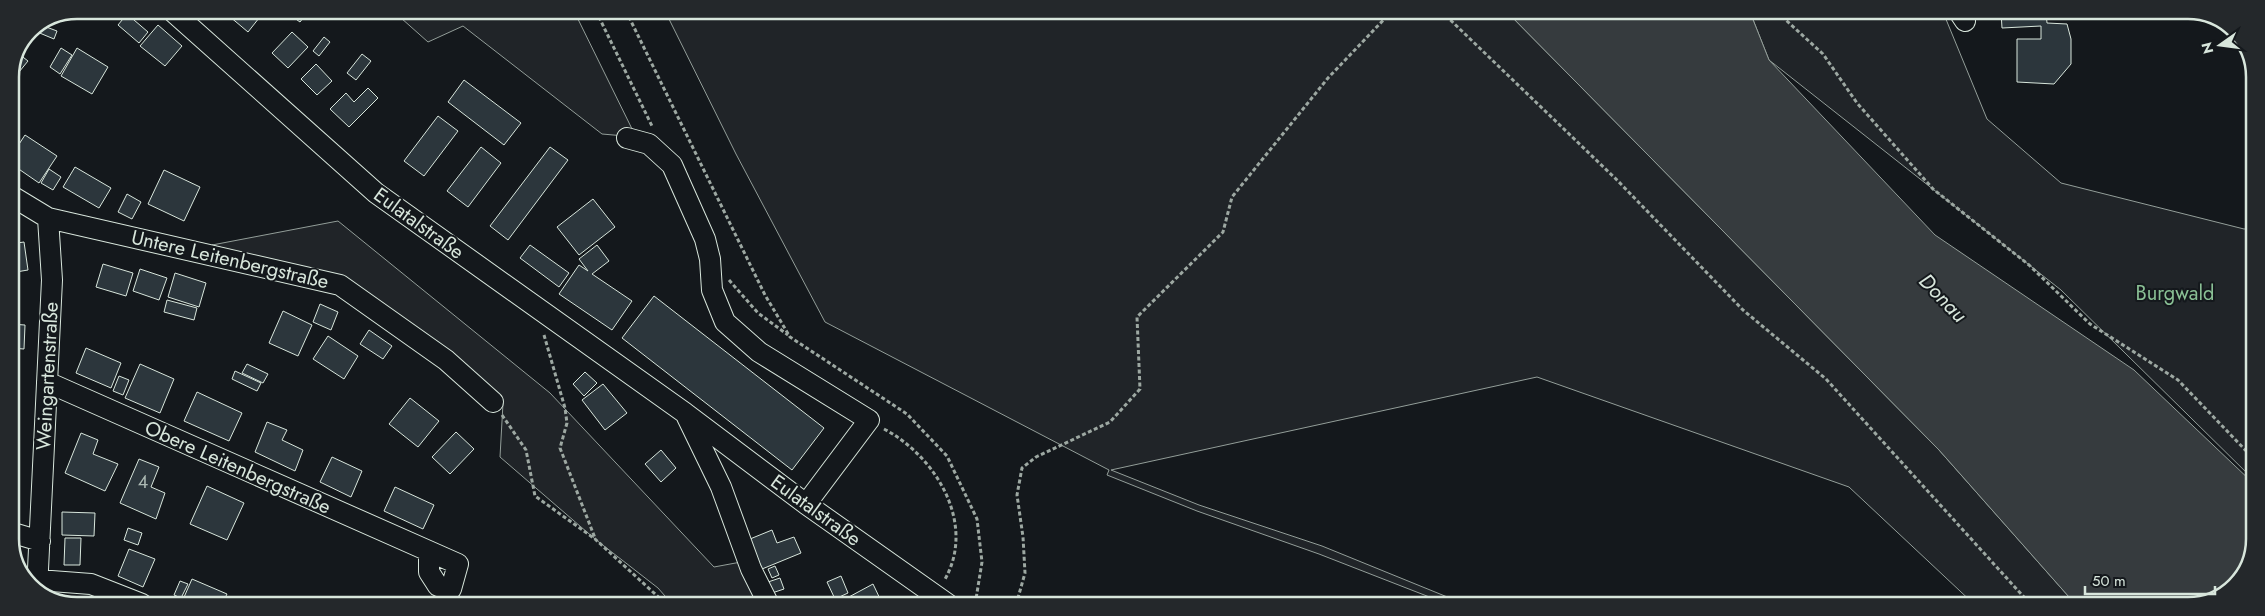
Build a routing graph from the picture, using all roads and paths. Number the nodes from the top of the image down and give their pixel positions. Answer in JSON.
{"nodes":[{"id":1,"x":181,"y":19,"type":"edge"},
{"id":2,"x":600,"y":19,"type":"edge"},
{"id":3,"x":630,"y":19,"type":"edge"},
{"id":4,"x":1384,"y":19,"type":"edge"},
{"id":5,"x":1449,"y":19,"type":"edge"},
{"id":6,"x":1785,"y":19,"type":"edge"},
{"id":7,"x":627,"y":138,"type":"dead end"},
{"id":8,"x":664,"y":157,"type":"junction"},
{"id":9,"x":19,"y":200,"type":"edge"},
{"id":10,"x":48,"y":218,"type":"junction"},
{"id":11,"x":710,"y":259,"type":"junction"},
{"id":12,"x":543,"y":312,"type":"junction"},
{"id":13,"x":790,"y":337,"type":"junction"},
{"id":14,"x":47,"y":382,"type":"junction"},
{"id":15,"x":493,"y":402,"type":"joint"},
{"id":16,"x":685,"y":413,"type":"junction"},
{"id":17,"x":868,"y":420,"type":"junction"},
{"id":18,"x":2246,"y":451,"type":"edge"},
{"id":19,"x":806,"y":504,"type":"junction"},
{"id":20,"x":19,"y":535,"type":"edge"},
{"id":21,"x":595,"y":539,"type":"junction"},
{"id":22,"x":40,"y":541,"type":"junction"},
{"id":23,"x":429,"y":552,"type":"dead end"},
{"id":24,"x":38,"y":582,"type":"edge"},
{"id":25,"x":41,"y":585,"type":"edge"},
{"id":26,"x":124,"y":597,"type":"edge"},
{"id":27,"x":658,"y":597,"type":"edge"},
{"id":28,"x":765,"y":597,"type":"edge"},
{"id":29,"x":938,"y":597,"type":"edge"},
{"id":30,"x":943,"y":597,"type":"edge"},
{"id":31,"x":977,"y":597,"type":"edge"},
{"id":32,"x":1018,"y":597,"type":"edge"},
{"id":33,"x":2024,"y":597,"type":"edge"}],
"edges":[{"from":1,"to":12,"type":"street","name":"Eulatalstraße"},
{"from":2,"to":8,"type":"path"},
{"from":3,"to":13,"type":"path"},
{"from":4,"to":32,"type":"path"},
{"from":5,"to":33,"type":"path"},
{"from":6,"to":18,"type":"path"},
{"from":7,"to":8,"type":"street"},
{"from":8,"to":11,"type":"street"},
{"from":9,"to":10,"type":"street"},
{"from":10,"to":14,"type":"street","name":"Weingartenstraße"},
{"from":10,"to":15,"type":"street","name":"Untere Leitenbergstraße"},
{"from":11,"to":13,"type":"path"},
{"from":11,"to":17,"type":"street"},
{"from":12,"to":16,"type":"street","name":"Eulatalstraße"},
{"from":12,"to":21,"type":"path"},
{"from":13,"to":31,"type":"path"},
{"from":14,"to":22,"type":"street","name":"Weingartenstraße"},
{"from":14,"to":23,"type":"street","name":"Obere Leitenbergstraße"},
{"from":15,"to":21,"type":"path"},
{"from":16,"to":19,"type":"street","name":"Eulatalstraße"},
{"from":16,"to":28,"type":"street","name":"Eulatalstraße"},
{"from":17,"to":19,"type":"street"},
{"from":17,"to":30,"type":"path"},
{"from":19,"to":29,"type":"street","name":"Eulatalstraße"},
{"from":20,"to":22,"type":"street"},
{"from":21,"to":27,"type":"path"},
{"from":22,"to":24,"type":"street","name":"Weingartenstraße"},
{"from":25,"to":26,"type":"street","name":"Weingartenstraße"}]}
